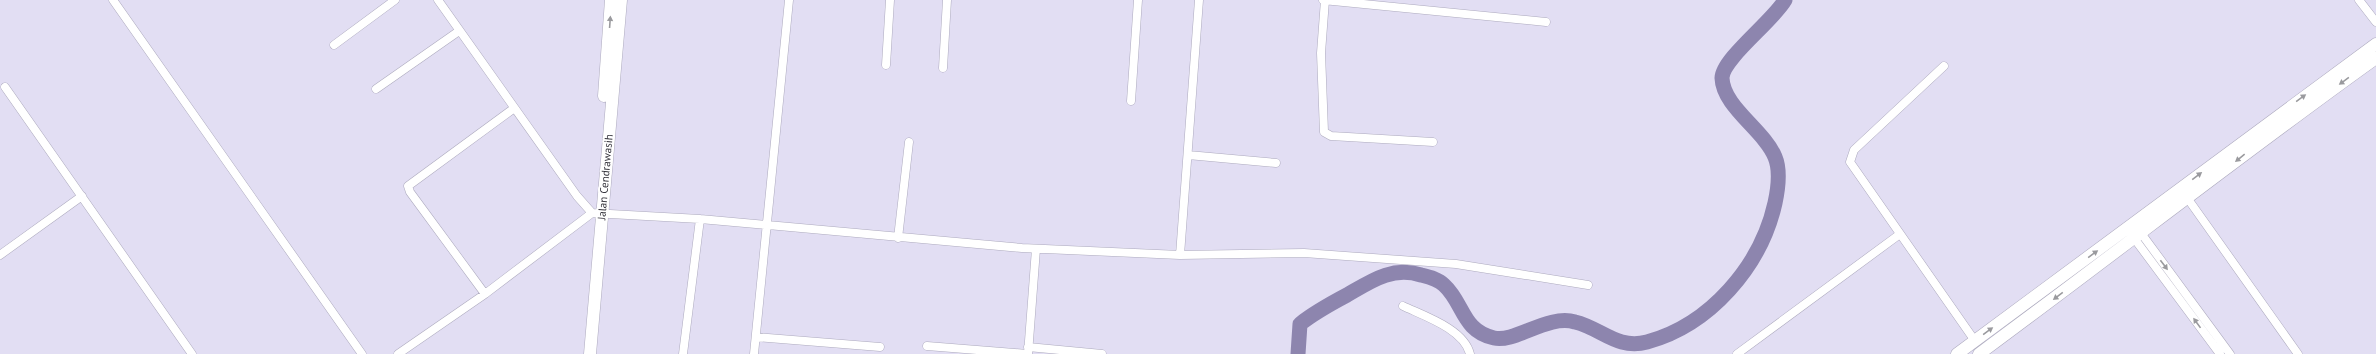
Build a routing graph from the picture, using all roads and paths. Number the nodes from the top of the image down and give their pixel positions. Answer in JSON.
{"nodes":[{"id":1,"x":112,"y":0,"type":"edge"},
{"id":2,"x":395,"y":0,"type":"edge"},
{"id":3,"x":438,"y":0,"type":"edge"},
{"id":4,"x":611,"y":0,"type":"edge"},
{"id":5,"x":621,"y":0,"type":"edge"},
{"id":6,"x":789,"y":0,"type":"edge"},
{"id":7,"x":890,"y":0,"type":"edge"},
{"id":8,"x":947,"y":0,"type":"edge"},
{"id":9,"x":1138,"y":0,"type":"edge"},
{"id":10,"x":1199,"y":0,"type":"edge"},
{"id":11,"x":1325,"y":0,"type":"edge"},
{"id":12,"x":2359,"y":0,"type":"edge"},
{"id":13,"x":1546,"y":22,"type":"dead end"},
{"id":14,"x":2376,"y":22,"type":"edge"},
{"id":15,"x":459,"y":31,"type":"junction"},
{"id":16,"x":2376,"y":44,"type":"edge"},
{"id":17,"x":334,"y":45,"type":"dead end"},
{"id":18,"x":2376,"y":58,"type":"edge"},
{"id":19,"x":886,"y":65,"type":"dead end"},
{"id":20,"x":1944,"y":66,"type":"dead end"},
{"id":21,"x":943,"y":68,"type":"dead end"},
{"id":22,"x":5,"y":87,"type":"dead end"},
{"id":23,"x":376,"y":88,"type":"dead end"},
{"id":24,"x":1131,"y":101,"type":"dead end"},
{"id":25,"x":513,"y":109,"type":"junction"},
{"id":26,"x":2264,"y":131,"type":"junction"},
{"id":27,"x":909,"y":142,"type":"dead end"},
{"id":28,"x":1433,"y":142,"type":"dead end"},
{"id":29,"x":1188,"y":155,"type":"junction"},
{"id":30,"x":1276,"y":163,"type":"dead end"},
{"id":31,"x":82,"y":196,"type":"junction"},
{"id":32,"x":2188,"y":199,"type":"junction"},
{"id":33,"x":597,"y":213,"type":"junction"},
{"id":34,"x":700,"y":219,"type":"junction"},
{"id":35,"x":766,"y":226,"type":"junction"},
{"id":36,"x":2130,"y":226,"type":"junction"},
{"id":37,"x":1900,"y":234,"type":"junction"},
{"id":38,"x":2138,"y":236,"type":"junction"},
{"id":39,"x":898,"y":238,"type":"junction"},
{"id":40,"x":1036,"y":249,"type":"junction"},
{"id":41,"x":0,"y":255,"type":"edge"},
{"id":42,"x":1180,"y":255,"type":"junction"},
{"id":43,"x":1588,"y":284,"type":"dead end"},
{"id":44,"x":485,"y":294,"type":"junction"},
{"id":45,"x":1403,"y":306,"type":"dead end"},
{"id":46,"x":756,"y":337,"type":"junction"},
{"id":47,"x":1975,"y":341,"type":"junction"},
{"id":48,"x":927,"y":346,"type":"dead end"},
{"id":49,"x":880,"y":347,"type":"dead end"},
{"id":50,"x":1028,"y":352,"type":"edge"},
{"id":51,"x":192,"y":354,"type":"edge"},
{"id":52,"x":362,"y":354,"type":"edge"},
{"id":53,"x":398,"y":354,"type":"edge"},
{"id":54,"x":583,"y":354,"type":"edge"},
{"id":55,"x":590,"y":354,"type":"edge"},
{"id":56,"x":683,"y":354,"type":"edge"},
{"id":57,"x":754,"y":354,"type":"edge"},
{"id":58,"x":1102,"y":354,"type":"edge"},
{"id":59,"x":1470,"y":354,"type":"edge"},
{"id":60,"x":1737,"y":354,"type":"edge"},
{"id":61,"x":1957,"y":354,"type":"edge"},
{"id":62,"x":1979,"y":354,"type":"edge"},
{"id":63,"x":2220,"y":354,"type":"edge"},
{"id":64,"x":2230,"y":354,"type":"edge"},
{"id":65,"x":2298,"y":354,"type":"edge"}],
"edges":[{"from":1,"to":52,"type":"street"},
{"from":2,"to":17,"type":"street"},
{"from":3,"to":15,"type":"street"},
{"from":33,"to":4,"type":"street","name":"Jalan Cendrawasih","one_way":true},
{"from":5,"to":33,"type":"street","name":"Jalan Cendrawasih"},
{"from":6,"to":35,"type":"street"},
{"from":7,"to":19,"type":"street"},
{"from":8,"to":21,"type":"street"},
{"from":9,"to":24,"type":"street"},
{"from":10,"to":29,"type":"street"},
{"from":11,"to":13,"type":"street"},
{"from":11,"to":28,"type":"street"},
{"from":12,"to":14,"type":"street"},
{"from":15,"to":23,"type":"street"},
{"from":15,"to":25,"type":"street"},
{"from":26,"to":16,"type":"street","one_way":true},
{"from":18,"to":26,"type":"street","one_way":true},
{"from":20,"to":37,"type":"street"},
{"from":22,"to":31,"type":"street"},
{"from":25,"to":33,"type":"street"},
{"from":25,"to":44,"type":"street"},
{"from":26,"to":32,"type":"street","one_way":true},
{"from":36,"to":26,"type":"street","one_way":true},
{"from":27,"to":39,"type":"street"},
{"from":29,"to":30,"type":"street"},
{"from":29,"to":42,"type":"street"},
{"from":31,"to":41,"type":"street"},
{"from":31,"to":51,"type":"street"},
{"from":32,"to":38,"type":"street"},
{"from":32,"to":65,"type":"street"},
{"from":33,"to":34,"type":"street"},
{"from":33,"to":44,"type":"street"},
{"from":33,"to":54,"type":"street","name":"Jalan Cendrawasih"},
{"from":33,"to":55,"type":"street","name":"Jalan Cendrawasih"},
{"from":34,"to":35,"type":"street"},
{"from":34,"to":56,"type":"street"},
{"from":35,"to":39,"type":"street"},
{"from":35,"to":46,"type":"street"},
{"from":36,"to":38,"type":"street"},
{"from":47,"to":36,"type":"street","one_way":true},
{"from":37,"to":47,"type":"street"},
{"from":37,"to":60,"type":"street"},
{"from":38,"to":62,"type":"street","one_way":true},
{"from":63,"to":38,"type":"street","one_way":true},
{"from":38,"to":64,"type":"street","one_way":true},
{"from":39,"to":40,"type":"street"},
{"from":40,"to":42,"type":"street"},
{"from":40,"to":50,"type":"street"},
{"from":42,"to":43,"type":"street"},
{"from":44,"to":53,"type":"street"},
{"from":45,"to":59,"type":"street"},
{"from":46,"to":49,"type":"street"},
{"from":46,"to":57,"type":"street"},
{"from":47,"to":61,"type":"street"},
{"from":48,"to":50,"type":"street"},
{"from":50,"to":58,"type":"street"}]}
